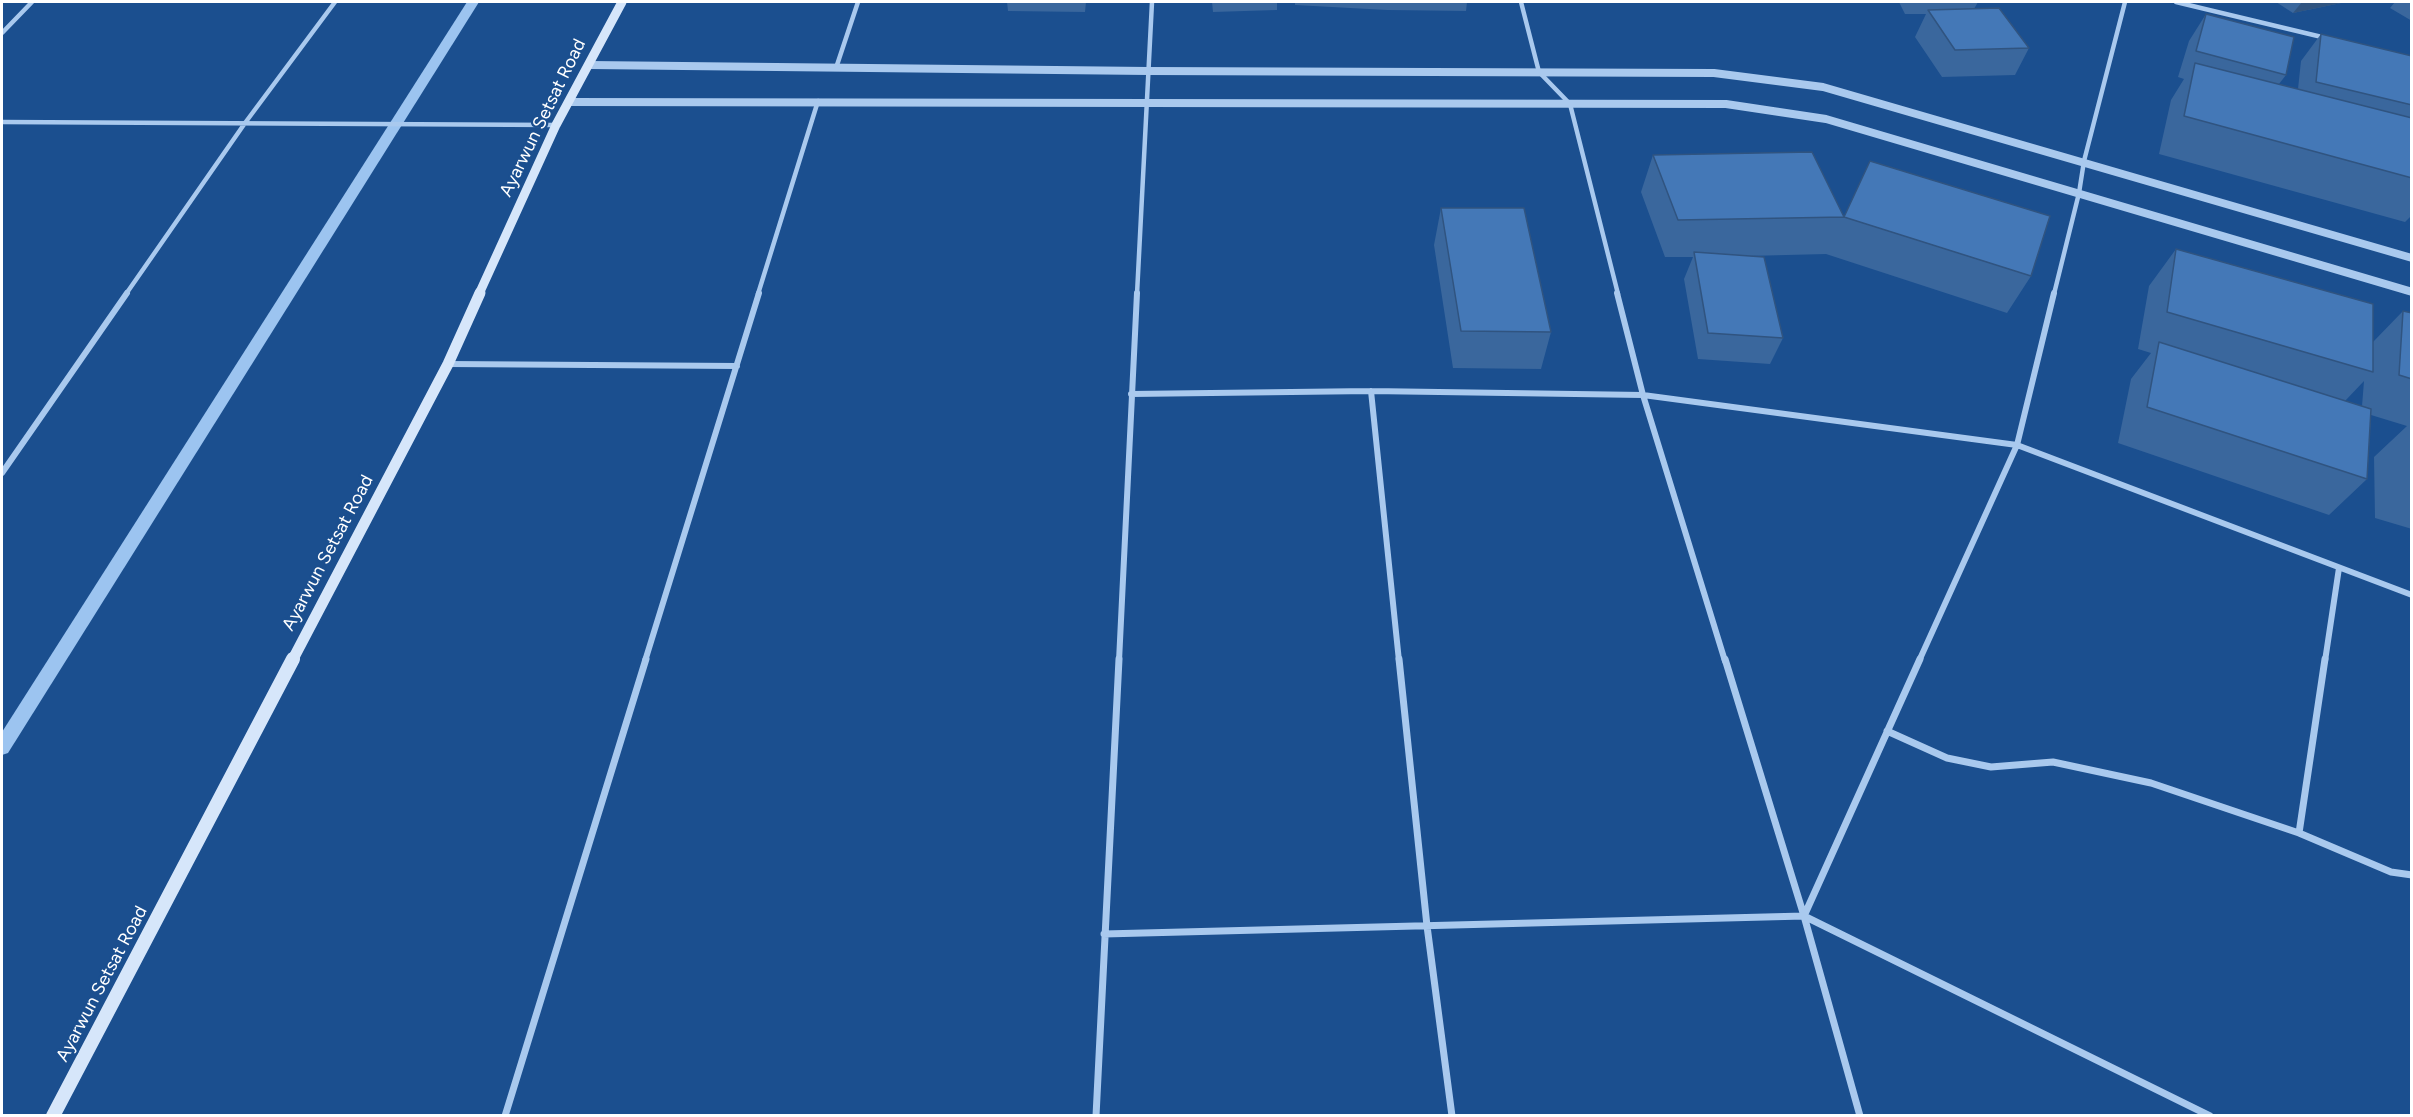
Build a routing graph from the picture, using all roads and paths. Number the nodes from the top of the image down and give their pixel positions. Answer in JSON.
{"nodes":[{"id":1,"x":32,"y":2,"type":"edge"},
{"id":2,"x":335,"y":2,"type":"edge"},
{"id":3,"x":622,"y":2,"type":"edge"},
{"id":4,"x":858,"y":2,"type":"edge"},
{"id":5,"x":1152,"y":2,"type":"edge"},
{"id":6,"x":1521,"y":2,"type":"edge"},
{"id":7,"x":2125,"y":2,"type":"edge"},
{"id":8,"x":2176,"y":2,"type":"edge"},
{"id":9,"x":2,"y":33,"type":"edge"},
{"id":10,"x":2333,"y":40,"type":"edge"},
{"id":11,"x":590,"y":65,"type":"junction"},
{"id":12,"x":836,"y":68,"type":"junction"},
{"id":13,"x":1148,"y":71,"type":"junction"},
{"id":14,"x":1539,"y":72,"type":"junction"},
{"id":15,"x":818,"y":101,"type":"junction"},
{"id":16,"x":569,"y":102,"type":"junction"},
{"id":17,"x":1146,"y":102,"type":"junction"},
{"id":18,"x":1570,"y":104,"type":"junction"},
{"id":19,"x":2,"y":122,"type":"edge"},
{"id":20,"x":245,"y":123,"type":"junction"},
{"id":21,"x":556,"y":125,"type":"junction"},
{"id":22,"x":2084,"y":161,"type":"junction"},
{"id":23,"x":2079,"y":193,"type":"junction"},
{"id":24,"x":2412,"y":258,"type":"edge"},
{"id":25,"x":2412,"y":292,"type":"edge"},
{"id":26,"x":448,"y":364,"type":"junction"},
{"id":27,"x":737,"y":366,"type":"junction"},
{"id":28,"x":1371,"y":391,"type":"junction"},
{"id":29,"x":1131,"y":394,"type":"junction"},
{"id":30,"x":1643,"y":395,"type":"junction"},
{"id":31,"x":2017,"y":445,"type":"junction"},
{"id":32,"x":2,"y":473,"type":"edge"},
{"id":33,"x":2339,"y":568,"type":"junction"},
{"id":34,"x":2412,"y":596,"type":"edge"},
{"id":35,"x":1887,"y":731,"type":"junction"},
{"id":36,"x":2299,"y":833,"type":"junction"},
{"id":37,"x":2412,"y":875,"type":"edge"},
{"id":38,"x":1804,"y":916,"type":"junction"},
{"id":39,"x":1427,"y":926,"type":"junction"},
{"id":40,"x":1104,"y":934,"type":"junction"},
{"id":41,"x":53,"y":1116,"type":"edge"},
{"id":42,"x":505,"y":1116,"type":"edge"},
{"id":43,"x":1096,"y":1116,"type":"edge"},
{"id":44,"x":1452,"y":1116,"type":"edge"},
{"id":45,"x":1860,"y":1116,"type":"edge"},
{"id":46,"x":2210,"y":1116,"type":"edge"}],
"edges":[{"from":1,"to":9,"type":"street"},
{"from":2,"to":20,"type":"street"},
{"from":3,"to":11,"type":"main road","name":"Ayarwun Setsat Road"},
{"from":4,"to":12,"type":"street"},
{"from":5,"to":13,"type":"street"},
{"from":6,"to":14,"type":"street"},
{"from":7,"to":22,"type":"street"},
{"from":8,"to":10,"type":"street"},
{"from":11,"to":12,"type":"street"},
{"from":11,"to":16,"type":"main road","name":"Ayarwun Setsat Road"},
{"from":12,"to":13,"type":"street"},
{"from":13,"to":14,"type":"street"},
{"from":13,"to":17,"type":"street"},
{"from":14,"to":18,"type":"street"},
{"from":14,"to":22,"type":"street"},
{"from":15,"to":16,"type":"street"},
{"from":15,"to":17,"type":"street"},
{"from":15,"to":27,"type":"street"},
{"from":16,"to":21,"type":"main road","name":"Ayarwun Setsat Road"},
{"from":17,"to":18,"type":"street"},
{"from":17,"to":29,"type":"street"},
{"from":18,"to":23,"type":"street"},
{"from":18,"to":30,"type":"street"},
{"from":19,"to":20,"type":"street"},
{"from":20,"to":21,"type":"street"},
{"from":20,"to":32,"type":"street"},
{"from":21,"to":26,"type":"main road","name":"Ayarwun Setsat Road"},
{"from":22,"to":23,"type":"street"},
{"from":22,"to":24,"type":"street"},
{"from":23,"to":25,"type":"street"},
{"from":23,"to":31,"type":"street"},
{"from":26,"to":27,"type":"street"},
{"from":26,"to":41,"type":"main road","name":"Ayarwun Setsat Road"},
{"from":27,"to":42,"type":"street"},
{"from":28,"to":29,"type":"street"},
{"from":28,"to":30,"type":"street"},
{"from":28,"to":39,"type":"street"},
{"from":29,"to":40,"type":"street"},
{"from":30,"to":31,"type":"street"},
{"from":30,"to":38,"type":"street"},
{"from":31,"to":33,"type":"street"},
{"from":31,"to":35,"type":"street"},
{"from":33,"to":34,"type":"street"},
{"from":33,"to":36,"type":"street"},
{"from":35,"to":36,"type":"street"},
{"from":35,"to":38,"type":"street"},
{"from":36,"to":37,"type":"street"},
{"from":38,"to":39,"type":"street"},
{"from":38,"to":45,"type":"street"},
{"from":38,"to":46,"type":"street"},
{"from":39,"to":40,"type":"street"},
{"from":39,"to":44,"type":"street"},
{"from":40,"to":43,"type":"street"}]}
